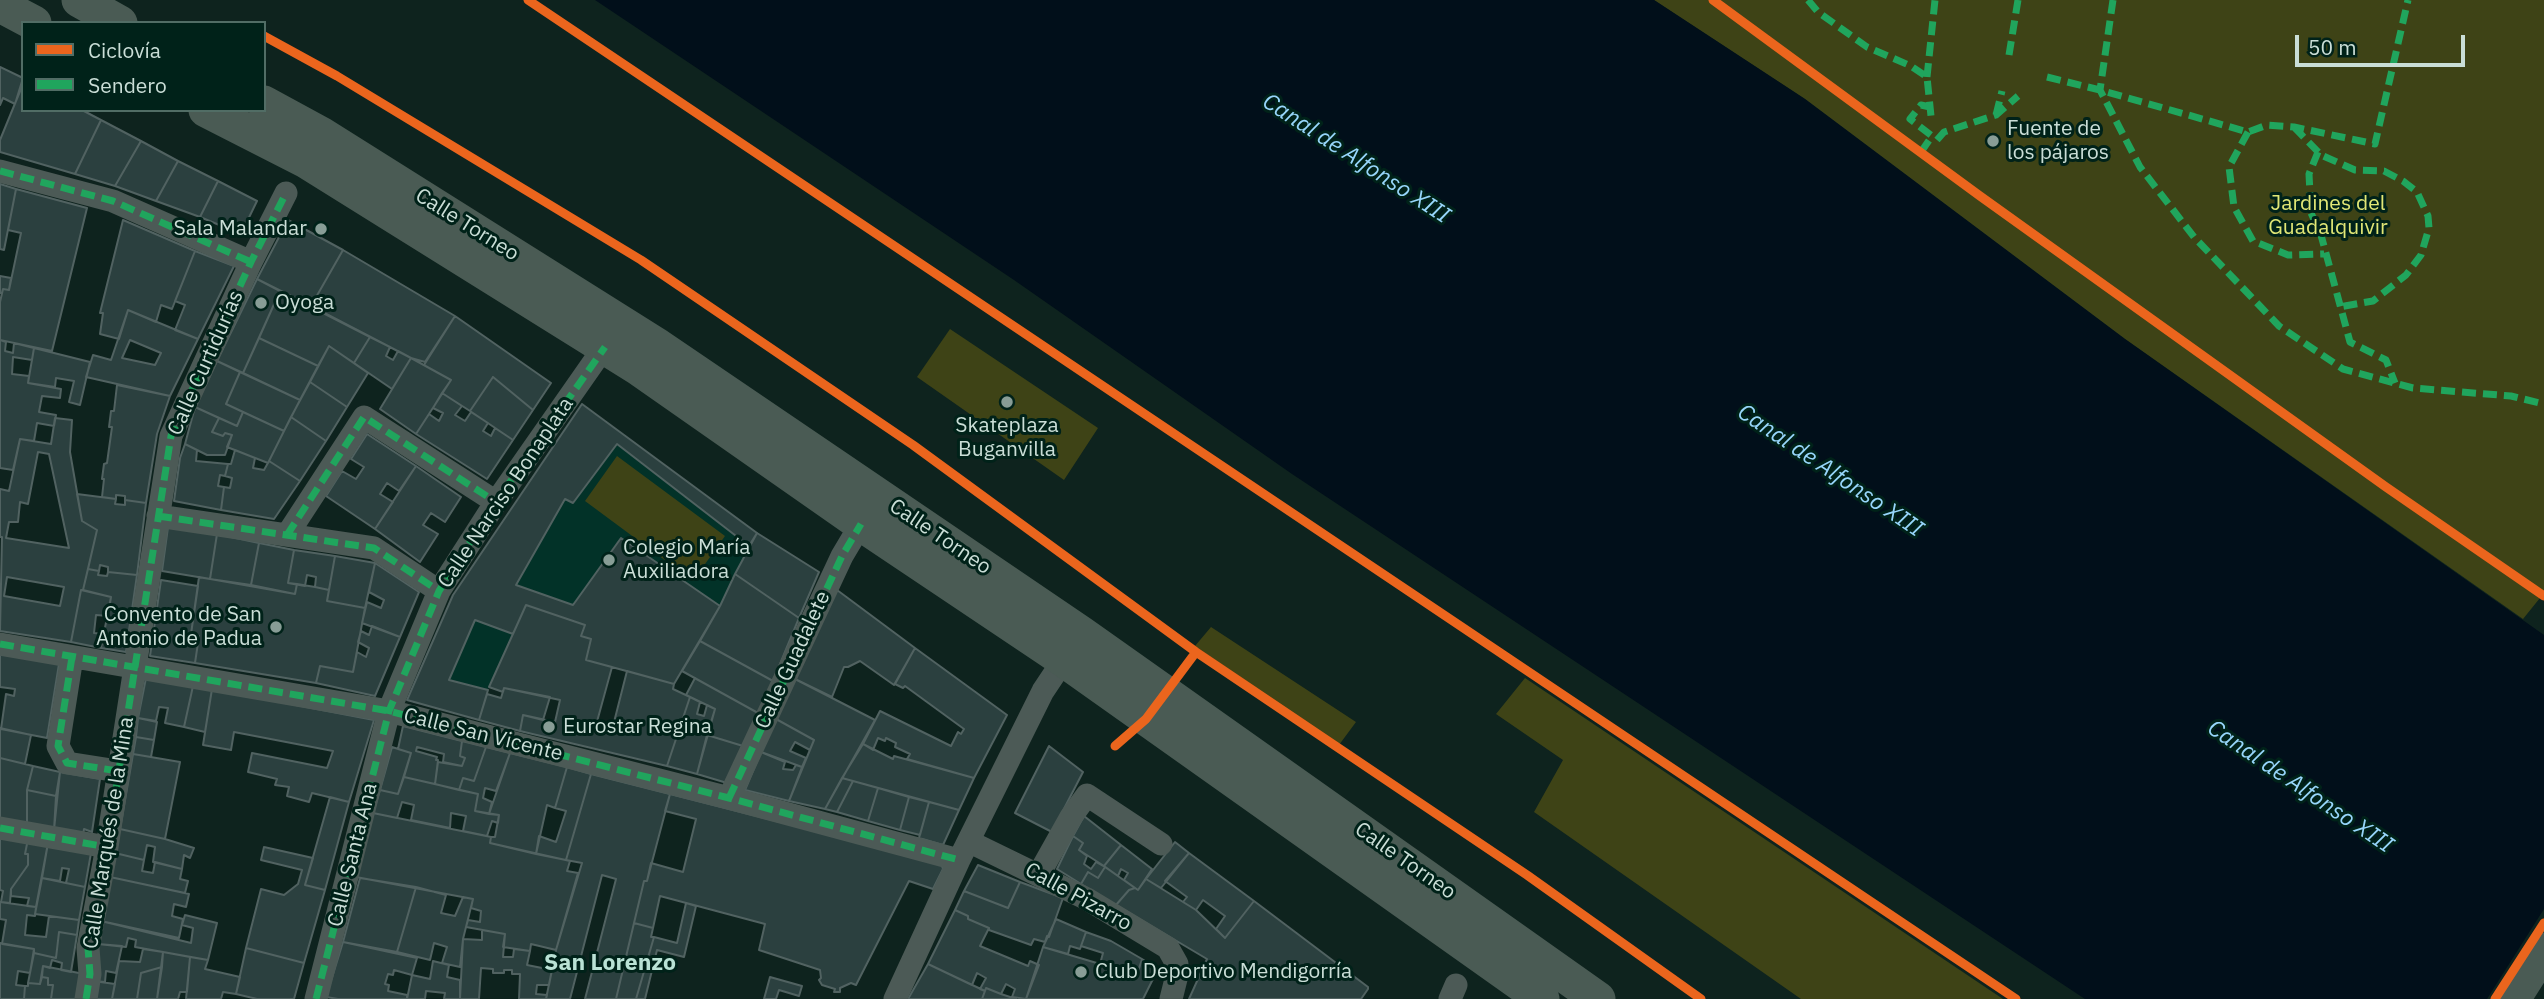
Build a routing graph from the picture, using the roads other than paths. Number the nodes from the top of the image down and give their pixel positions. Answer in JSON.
{"nodes":[{"id":1,"x":79,"y":0,"type":"edge"},
{"id":2,"x":0,"y":5,"type":"edge"},
{"id":3,"x":30,"y":21,"type":"edge"},
{"id":4,"x":116,"y":21,"type":"edge"},
{"id":5,"x":266,"y":104,"type":"edge"},
{"id":6,"x":210,"y":112,"type":"edge"},
{"id":7,"x":0,"y":172,"type":"edge"},
{"id":8,"x":286,"y":192,"type":"dead end"},
{"id":9,"x":251,"y":262,"type":"junction"},
{"id":10,"x":614,"y":334,"type":"junction"},
{"id":11,"x":496,"y":502,"type":"junction"},
{"id":12,"x":158,"y":516,"type":"junction"},
{"id":13,"x":861,"y":524,"type":"junction"},
{"id":14,"x":287,"y":535,"type":"junction"},
{"id":15,"x":439,"y":592,"type":"junction"},
{"id":16,"x":0,"y":644,"type":"edge"},
{"id":17,"x":1073,"y":647,"type":"junction"},
{"id":18,"x":72,"y":657,"type":"junction"},
{"id":19,"x":135,"y":667,"type":"junction"},
{"id":20,"x":389,"y":711,"type":"junction"},
{"id":21,"x":118,"y":771,"type":"junction"},
{"id":22,"x":729,"y":798,"type":"junction"},
{"id":23,"x":0,"y":828,"type":"edge"},
{"id":24,"x":1161,"y":845,"type":"dead end"},
{"id":25,"x":107,"y":847,"type":"junction"},
{"id":26,"x":965,"y":851,"type":"junction"},
{"id":27,"x":1039,"y":874,"type":"junction"},
{"id":28,"x":2544,"y":950,"type":"edge"},
{"id":29,"x":86,"y":999,"type":"edge"},
{"id":30,"x":316,"y":999,"type":"edge"},
{"id":31,"x":895,"y":999,"type":"edge"},
{"id":32,"x":1171,"y":999,"type":"edge"},
{"id":33,"x":1542,"y":999,"type":"edge"},
{"id":34,"x":1598,"y":999,"type":"edge"},
{"id":35,"x":2513,"y":999,"type":"edge"}],
"edges":[{"from":1,"to":4,"type":"main road"},
{"from":2,"to":3,"type":"main road"},
{"from":5,"to":10,"type":"main road","name":"Calle Torneo"},
{"from":6,"to":10,"type":"main road","name":"Calle Torneo"},
{"from":7,"to":9,"type":"street"},
{"from":8,"to":9,"type":"street","name":"Calle Curtidurías"},
{"from":9,"to":12,"type":"street","name":"Calle Curtidurías"},
{"from":10,"to":11,"type":"street","name":"Calle Narciso Bonaplata"},
{"from":10,"to":13,"type":"main road","name":"Calle Torneo"},
{"from":10,"to":17,"type":"main road","name":"Calle Torneo"},
{"from":11,"to":14,"type":"street"},
{"from":11,"to":15,"type":"street","name":"Calle Narciso Bonaplata"},
{"from":12,"to":14,"type":"street"},
{"from":12,"to":19,"type":"street","name":"Calle Curtidurías"},
{"from":13,"to":17,"type":"main road","name":"Calle Torneo"},
{"from":13,"to":22,"type":"street","name":"Calle Guadalete"},
{"from":14,"to":15,"type":"street"},
{"from":15,"to":20,"type":"street","name":"Calle Narciso Bonaplata"},
{"from":16,"to":18,"type":"street","name":"Calle San Vicente"},
{"from":17,"to":26,"type":"street"},
{"from":17,"to":33,"type":"main road","name":"Calle Torneo"},
{"from":17,"to":34,"type":"main road","name":"Calle Torneo"},
{"from":18,"to":19,"type":"street","name":"Calle San Vicente"},
{"from":18,"to":21,"type":"street"},
{"from":19,"to":20,"type":"street","name":"Calle San Vicente"},
{"from":19,"to":21,"type":"street","name":"Calle Marqués de la Mina"},
{"from":20,"to":22,"type":"street","name":"Calle San Vicente"},
{"from":20,"to":30,"type":"street","name":"Calle Santa Ana"},
{"from":21,"to":25,"type":"street","name":"Calle Marqués de la Mina"},
{"from":22,"to":26,"type":"street","name":"Calle San Vicente"},
{"from":23,"to":25,"type":"street"},
{"from":24,"to":27,"type":"street"},
{"from":25,"to":29,"type":"street","name":"Calle Marqués de la Mina"},
{"from":26,"to":27,"type":"street","name":"Calle Pizarro"},
{"from":26,"to":31,"type":"street"},
{"from":27,"to":32,"type":"street","name":"Calle Pizarro"},
{"from":28,"to":35,"type":"main road"}]}
